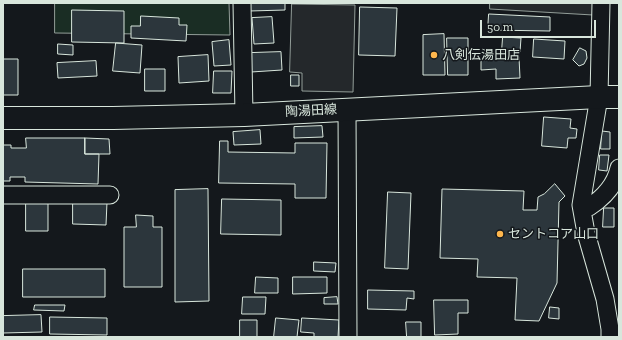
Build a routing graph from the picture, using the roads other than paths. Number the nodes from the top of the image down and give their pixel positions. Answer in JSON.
{"nodes":[{"id":1,"x":242,"y":3,"type":"edge"},
{"id":2,"x":602,"y":3,"type":"edge"},
{"id":3,"x":609,"y":97,"type":"edge"},
{"id":4,"x":347,"y":109,"type":"junction"},
{"id":5,"x":244,"y":115,"type":"junction"},
{"id":6,"x":3,"y":118,"type":"edge"},
{"id":7,"x":619,"y":168,"type":"edge"},
{"id":8,"x":110,"y":194,"type":"dead end"},
{"id":9,"x":3,"y":195,"type":"edge"},
{"id":10,"x":581,"y":205,"type":"junction"},
{"id":11,"x":348,"y":337,"type":"edge"},
{"id":12,"x":610,"y":337,"type":"edge"}],
"edges":[{"from":1,"to":5,"type":"street"},
{"from":2,"to":3,"type":"street"},
{"from":3,"to":4,"type":"main road","name":"陶湯田線"},
{"from":3,"to":10,"type":"street"},
{"from":4,"to":5,"type":"main road","name":"陶湯田線"},
{"from":4,"to":11,"type":"street"},
{"from":5,"to":6,"type":"main road","name":"陶湯田線"},
{"from":7,"to":10,"type":"street"},
{"from":8,"to":9,"type":"street"},
{"from":10,"to":12,"type":"street"}]}
